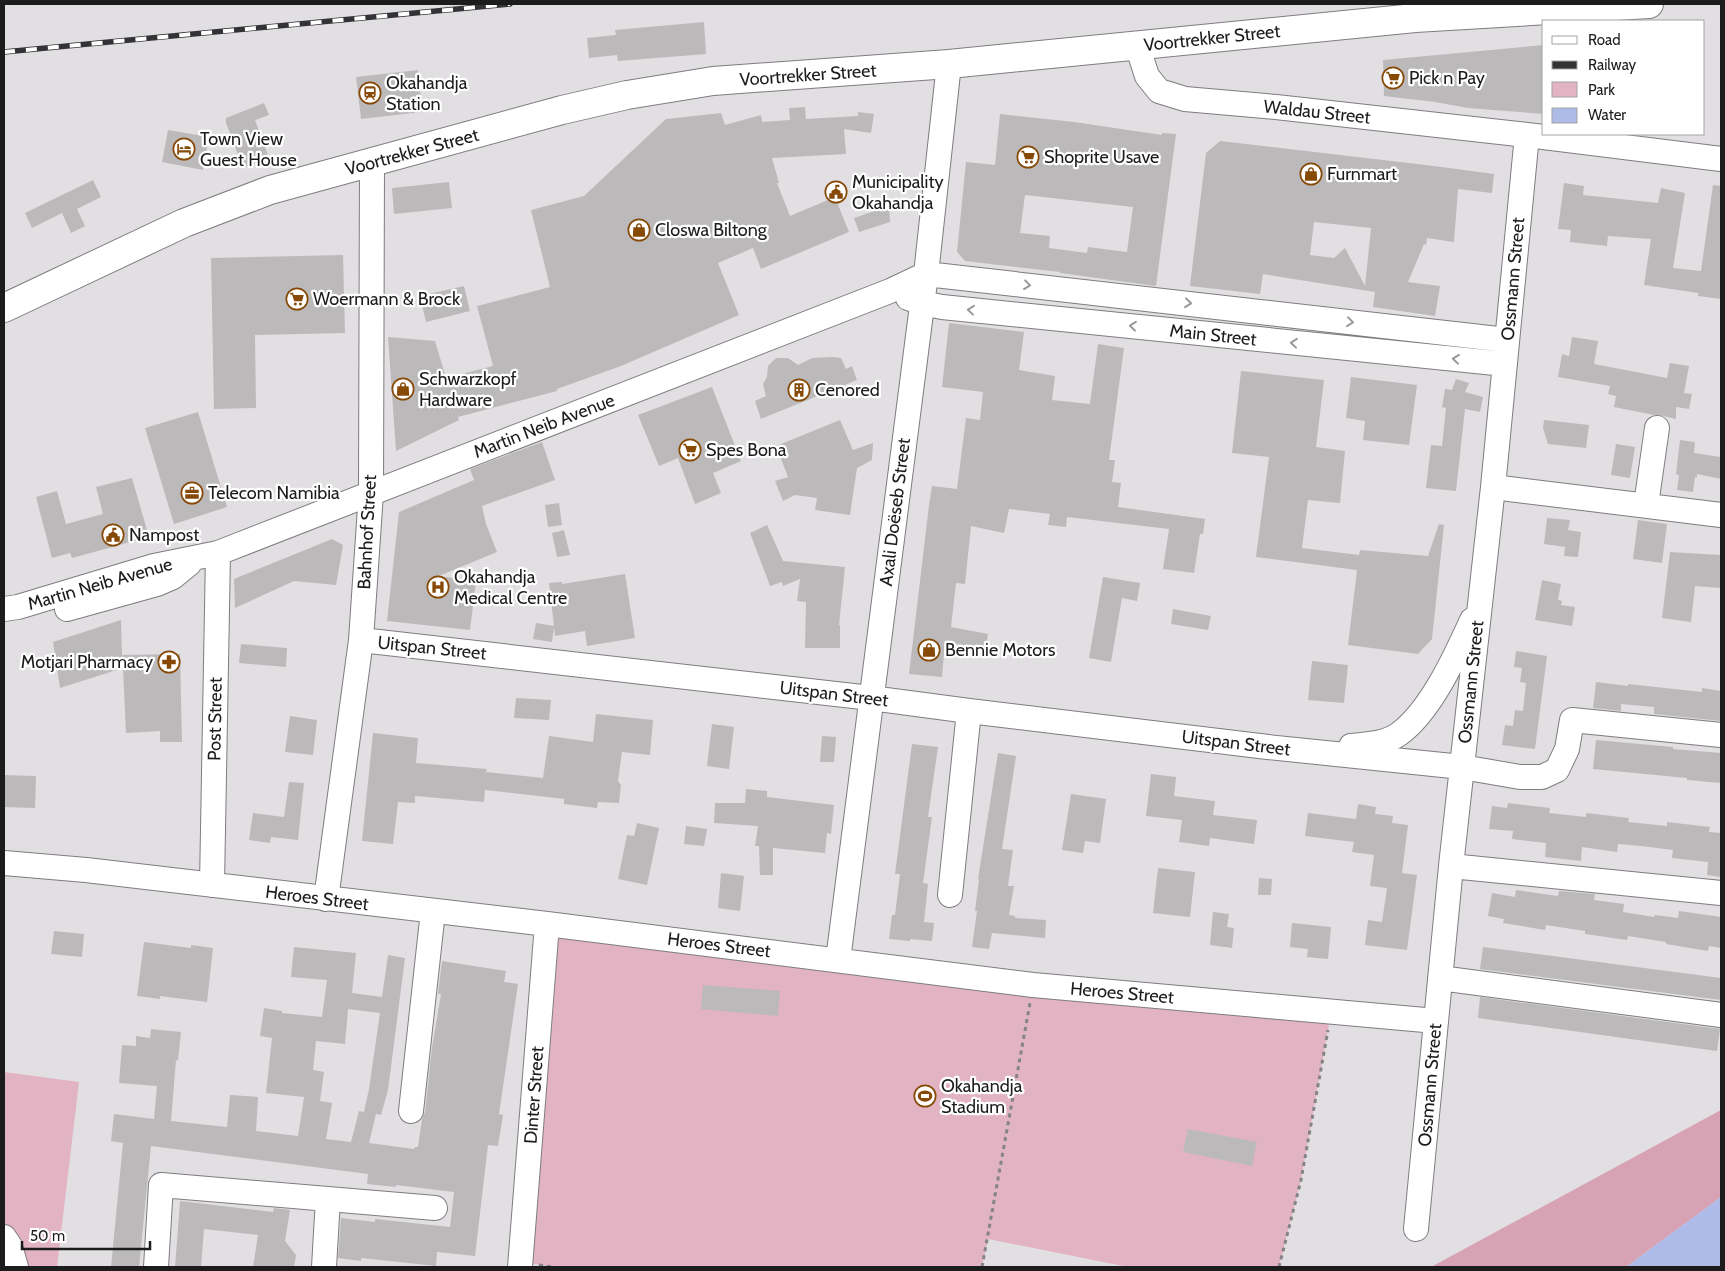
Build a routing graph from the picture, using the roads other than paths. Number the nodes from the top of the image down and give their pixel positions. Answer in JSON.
{"nodes":[{"id":1,"x":1649,"y":4,"type":"edge"},
{"id":2,"x":1586,"y":14,"type":"edge"},
{"id":3,"x":1137,"y":45,"type":"junction"},
{"id":4,"x":949,"y":64,"type":"junction"},
{"id":5,"x":1527,"y":135,"type":"junction"},
{"id":6,"x":1581,"y":138,"type":"edge"},
{"id":7,"x":1721,"y":159,"type":"edge"},
{"id":8,"x":372,"y":163,"type":"junction"},
{"id":9,"x":926,"y":274,"type":"junction"},
{"id":10,"x":890,"y":291,"type":"junction"},
{"id":11,"x":922,"y":303,"type":"junction"},
{"id":12,"x":4,"y":308,"type":"edge"},
{"id":13,"x":1507,"y":340,"type":"junction"},
{"id":14,"x":1505,"y":364,"type":"junction"},
{"id":15,"x":1657,"y":428,"type":"dead end"},
{"id":16,"x":1493,"y":486,"type":"junction"},
{"id":17,"x":371,"y":493,"type":"junction"},
{"id":18,"x":1646,"y":505,"type":"junction"},
{"id":19,"x":1721,"y":515,"type":"edge"},
{"id":20,"x":207,"y":556,"type":"junction"},
{"id":21,"x":1480,"y":603,"type":"junction"},
{"id":22,"x":4,"y":609,"type":"edge"},
{"id":23,"x":4,"y":625,"type":"edge"},
{"id":24,"x":361,"y":640,"type":"junction"},
{"id":25,"x":871,"y":698,"type":"junction"},
{"id":26,"x":969,"y":712,"type":"junction"},
{"id":27,"x":1721,"y":735,"type":"edge"},
{"id":28,"x":1307,"y":751,"type":"junction"},
{"id":29,"x":1462,"y":767,"type":"junction"},
{"id":30,"x":4,"y":863,"type":"edge"},
{"id":31,"x":1451,"y":866,"type":"junction"},
{"id":32,"x":212,"y":885,"type":"junction"},
{"id":33,"x":1721,"y":893,"type":"edge"},
{"id":34,"x":950,"y":895,"type":"dead end"},
{"id":35,"x":326,"y":899,"type":"junction"},
{"id":36,"x":432,"y":911,"type":"junction"},
{"id":37,"x":547,"y":924,"type":"junction"},
{"id":38,"x":838,"y":960,"type":"junction"},
{"id":39,"x":1440,"y":978,"type":"junction"},
{"id":40,"x":1721,"y":1014,"type":"edge"},
{"id":41,"x":1436,"y":1021,"type":"junction"},
{"id":42,"x":411,"y":1111,"type":"dead end"},
{"id":43,"x":328,"y":1199,"type":"junction"},
{"id":44,"x":435,"y":1208,"type":"dead end"},
{"id":45,"x":1416,"y":1229,"type":"dead end"},
{"id":46,"x":4,"y":1237,"type":"edge"},
{"id":47,"x":16,"y":1267,"type":"edge"},
{"id":48,"x":156,"y":1267,"type":"edge"},
{"id":49,"x":327,"y":1267,"type":"edge"},
{"id":50,"x":520,"y":1267,"type":"edge"}],
"edges":[{"from":1,"to":2,"type":"main road","name":"Voortrekker Street"},
{"from":2,"to":3,"type":"main road","name":"Voortrekker Street"},
{"from":3,"to":4,"type":"main road","name":"Voortrekker Street"},
{"from":3,"to":5,"type":"street","name":"Waldau Street"},
{"from":4,"to":8,"type":"main road","name":"Voortrekker Street"},
{"from":4,"to":9,"type":"street","name":"Axali Doëseb Street"},
{"from":5,"to":6,"type":"street","name":"Waldau Street"},
{"from":5,"to":13,"type":"street","name":"Ossmann Street"},
{"from":6,"to":7,"type":"street","name":"Waldau Street"},
{"from":8,"to":12,"type":"main road","name":"Voortrekker Street"},
{"from":8,"to":17,"type":"street","name":"Bahnhof Street"},
{"from":9,"to":10,"type":"street","name":"Martin Neib Avenue"},
{"from":9,"to":11,"type":"street","name":"Axali Doëseb Street"},
{"from":9,"to":13,"type":"street","name":"Main Street","one_way":true},
{"from":10,"to":11,"type":"street"},
{"from":10,"to":17,"type":"street","name":"Martin Neib Avenue"},
{"from":14,"to":11,"type":"street","name":"Main Street","one_way":true},
{"from":11,"to":25,"type":"street","name":"Axali Doëseb Street"},
{"from":13,"to":14,"type":"street","name":"Ossmann Street"},
{"from":14,"to":16,"type":"street","name":"Ossmann Street"},
{"from":15,"to":18,"type":"street"},
{"from":16,"to":18,"type":"street"},
{"from":16,"to":21,"type":"street","name":"Ossmann Street"},
{"from":17,"to":20,"type":"street","name":"Martin Neib Avenue"},
{"from":17,"to":24,"type":"street","name":"Bahnhof Street"},
{"from":18,"to":19,"type":"street"},
{"from":20,"to":22,"type":"street","name":"Martin Neib Avenue"},
{"from":20,"to":23,"type":"street","name":"Martin Neib Avenue"},
{"from":20,"to":32,"type":"street","name":"Post Street"},
{"from":21,"to":28,"type":"street","name":"Uitspan Street"},
{"from":21,"to":29,"type":"street","name":"Ossmann Street"},
{"from":24,"to":25,"type":"street","name":"Uitspan Street"},
{"from":24,"to":35,"type":"street","name":"Bahnhof Street"},
{"from":25,"to":26,"type":"street","name":"Uitspan Street"},
{"from":25,"to":38,"type":"street","name":"Axali Doëseb Street"},
{"from":26,"to":28,"type":"street","name":"Uitspan Street"},
{"from":26,"to":34,"type":"street"},
{"from":27,"to":29,"type":"street","name":"Uitspan Street"},
{"from":28,"to":29,"type":"street","name":"Uitspan Street"},
{"from":29,"to":31,"type":"street","name":"Ossmann Street"},
{"from":30,"to":32,"type":"street","name":"Heroes Street"},
{"from":31,"to":33,"type":"street"},
{"from":31,"to":39,"type":"street","name":"Ossmann Street"},
{"from":32,"to":35,"type":"street","name":"Heroes Street"},
{"from":35,"to":36,"type":"street","name":"Heroes Street"},
{"from":36,"to":37,"type":"street","name":"Heroes Street"},
{"from":36,"to":42,"type":"street"},
{"from":37,"to":38,"type":"street","name":"Heroes Street"},
{"from":37,"to":50,"type":"street","name":"Dinter Street"},
{"from":38,"to":41,"type":"street","name":"Heroes Street"},
{"from":39,"to":40,"type":"street"},
{"from":39,"to":41,"type":"street","name":"Ossmann Street"},
{"from":41,"to":45,"type":"street","name":"Ossmann Street"},
{"from":43,"to":44,"type":"street"},
{"from":43,"to":48,"type":"street"},
{"from":43,"to":49,"type":"street"},
{"from":46,"to":47,"type":"street"}]}
